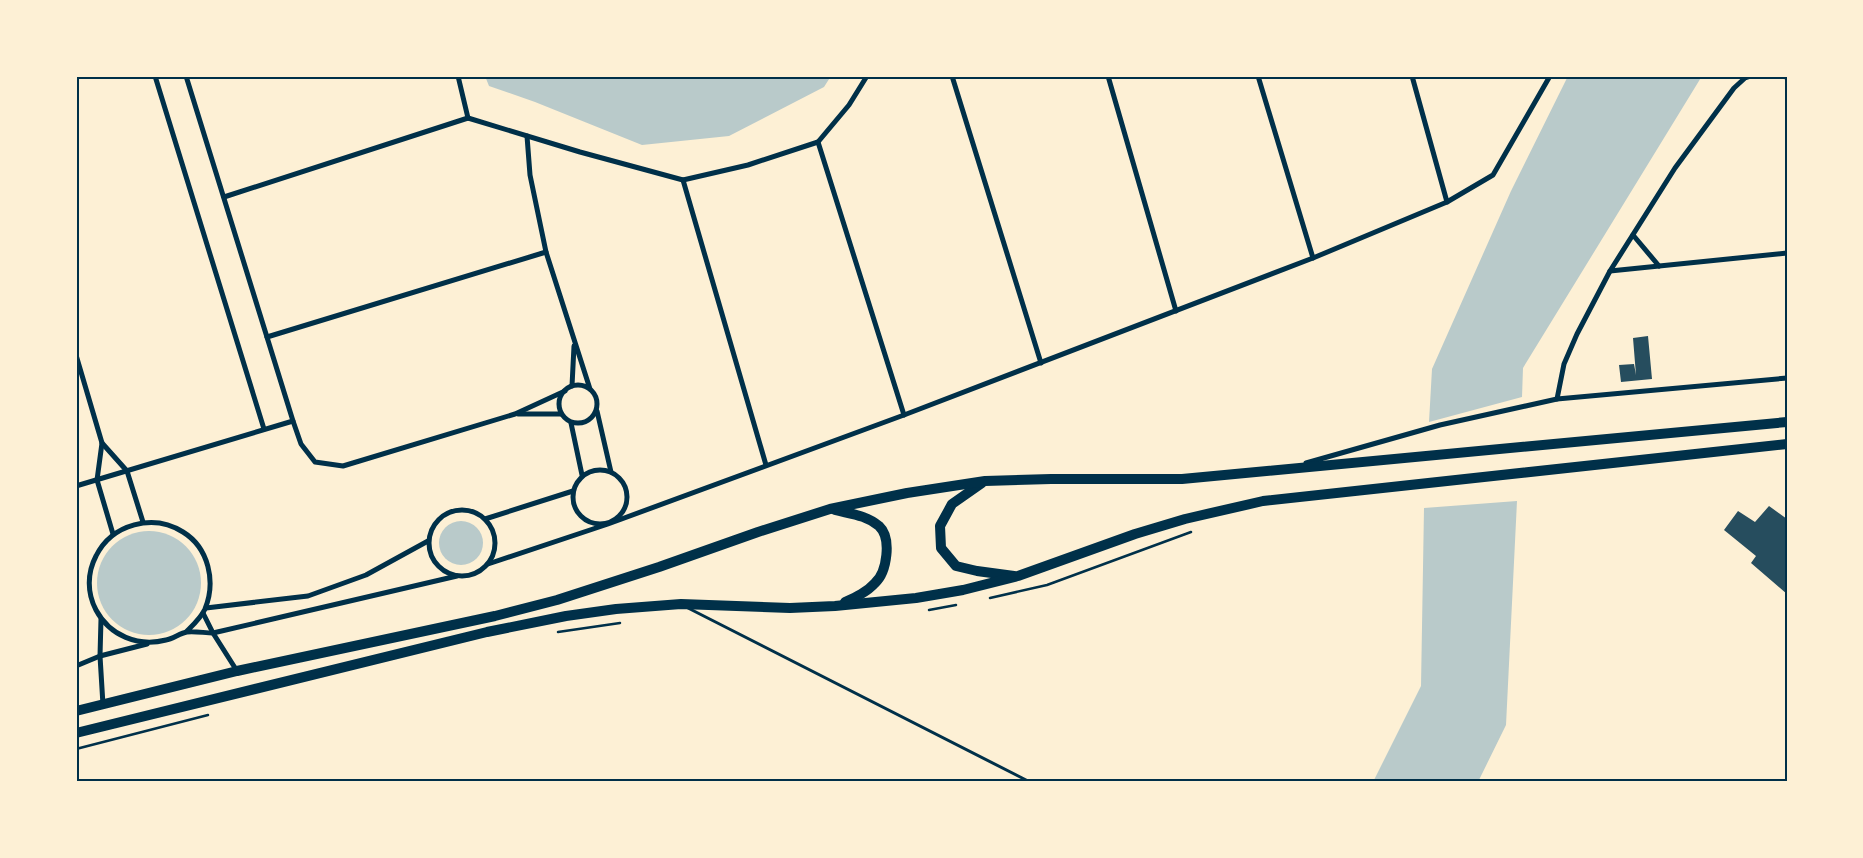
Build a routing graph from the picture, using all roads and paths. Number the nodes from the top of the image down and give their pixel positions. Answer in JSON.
{"nodes":[{"id":1,"x":155,"y":76,"type":"edge"},
{"id":2,"x":186,"y":76,"type":"edge"},
{"id":3,"x":458,"y":76,"type":"edge"},
{"id":4,"x":867,"y":76,"type":"edge"},
{"id":5,"x":952,"y":76,"type":"edge"},
{"id":6,"x":1108,"y":76,"type":"edge"},
{"id":7,"x":1258,"y":76,"type":"edge"},
{"id":8,"x":1412,"y":76,"type":"edge"},
{"id":9,"x":1550,"y":76,"type":"edge"},
{"id":10,"x":1751,"y":76,"type":"edge"},
{"id":11,"x":1782,"y":76,"type":"edge"},
{"id":12,"x":1787,"y":77,"type":"edge"},
{"id":13,"x":468,"y":118,"type":"junction"},
{"id":14,"x":527,"y":136,"type":"junction"},
{"id":15,"x":818,"y":142,"type":"junction"},
{"id":16,"x":683,"y":180,"type":"junction"},
{"id":17,"x":224,"y":197,"type":"junction"},
{"id":18,"x":1447,"y":202,"type":"junction"},
{"id":19,"x":1633,"y":235,"type":"junction"},
{"id":20,"x":546,"y":252,"type":"junction"},
{"id":21,"x":1787,"y":253,"type":"edge"},
{"id":22,"x":1313,"y":258,"type":"junction"},
{"id":23,"x":1659,"y":266,"type":"junction"},
{"id":24,"x":1610,"y":272,"type":"junction"},
{"id":25,"x":1176,"y":311,"type":"junction"},
{"id":26,"x":267,"y":337,"type":"junction"},
{"id":27,"x":574,"y":343,"type":"junction"},
{"id":28,"x":76,"y":355,"type":"edge"},
{"id":29,"x":1041,"y":363,"type":"junction"},
{"id":30,"x":1787,"y":378,"type":"edge"},
{"id":31,"x":572,"y":386,"type":"junction"},
{"id":32,"x":590,"y":389,"type":"junction"},
{"id":33,"x":565,"y":391,"type":"junction"},
{"id":34,"x":1557,"y":399,"type":"junction"},
{"id":35,"x":597,"y":411,"type":"junction"},
{"id":36,"x":515,"y":414,"type":"junction"},
{"id":37,"x":561,"y":414,"type":"junction"},
{"id":38,"x":904,"y":415,"type":"junction"},
{"id":39,"x":293,"y":421,"type":"junction"},
{"id":40,"x":571,"y":422,"type":"junction"},
{"id":41,"x":1787,"y":422,"type":"edge"},
{"id":42,"x":264,"y":429,"type":"junction"},
{"id":43,"x":102,"y":443,"type":"junction"},
{"id":44,"x":1787,"y":444,"type":"edge"},
{"id":45,"x":766,"y":465,"type":"junction"},
{"id":46,"x":1287,"y":469,"type":"junction"},
{"id":47,"x":127,"y":471,"type":"junction"},
{"id":48,"x":611,"y":472,"type":"junction"},
{"id":49,"x":582,"y":475,"type":"junction"},
{"id":50,"x":97,"y":480,"type":"junction"},
{"id":51,"x":985,"y":481,"type":"junction"},
{"id":52,"x":76,"y":486,"type":"edge"},
{"id":53,"x":573,"y":491,"type":"junction"},
{"id":54,"x":830,"y":510,"type":"junction"},
{"id":55,"x":485,"y":519,"type":"junction"},
{"id":56,"x":143,"y":522,"type":"junction"},
{"id":57,"x":608,"y":524,"type":"junction"},
{"id":58,"x":114,"y":534,"type":"junction"},
{"id":59,"x":428,"y":541,"type":"junction"},
{"id":60,"x":488,"y":564,"type":"junction"},
{"id":61,"x":457,"y":576,"type":"junction"},
{"id":62,"x":1018,"y":576,"type":"junction"},
{"id":63,"x":681,"y":604,"type":"junction"},
{"id":64,"x":835,"y":606,"type":"junction"},
{"id":65,"x":204,"y":610,"type":"junction"},
{"id":66,"x":101,"y":619,"type":"junction"},
{"id":67,"x":186,"y":632,"type":"junction"},
{"id":68,"x":213,"y":633,"type":"junction"},
{"id":69,"x":150,"y":644,"type":"junction"},
{"id":70,"x":100,"y":656,"type":"junction"},
{"id":71,"x":76,"y":666,"type":"edge"},
{"id":72,"x":237,"y":671,"type":"junction"},
{"id":73,"x":103,"y":704,"type":"junction"},
{"id":74,"x":76,"y":711,"type":"edge"},
{"id":75,"x":76,"y":732,"type":"edge"},
{"id":76,"x":1030,"y":782,"type":"edge"}],
"edges":[{"from":1,"to":42,"type":"street"},
{"from":2,"to":17,"type":"street"},
{"from":3,"to":13,"type":"street"},
{"from":4,"to":15,"type":"street"},
{"from":5,"to":29,"type":"street"},
{"from":6,"to":25,"type":"street"},
{"from":7,"to":22,"type":"street"},
{"from":8,"to":18,"type":"street"},
{"from":9,"to":18,"type":"street"},
{"from":10,"to":19,"type":"street"},
{"from":11,"to":12,"type":"street"},
{"from":13,"to":14,"type":"street"},
{"from":13,"to":17,"type":"street"},
{"from":14,"to":16,"type":"street"},
{"from":14,"to":20,"type":"street"},
{"from":15,"to":16,"type":"street"},
{"from":15,"to":38,"type":"street"},
{"from":16,"to":45,"type":"street"},
{"from":17,"to":26,"type":"street"},
{"from":18,"to":22,"type":"street"},
{"from":19,"to":23,"type":"street"},
{"from":19,"to":24,"type":"street"},
{"from":20,"to":26,"type":"street"},
{"from":20,"to":27,"type":"street"},
{"from":21,"to":23,"type":"street"},
{"from":22,"to":25,"type":"street"},
{"from":23,"to":24,"type":"street"},
{"from":24,"to":34,"type":"street"},
{"from":25,"to":29,"type":"street"},
{"from":26,"to":39,"type":"street"},
{"from":27,"to":31,"type":"street"},
{"from":27,"to":32,"type":"street"},
{"from":28,"to":43,"type":"street"},
{"from":29,"to":38,"type":"street"},
{"from":30,"to":34,"type":"street"},
{"from":31,"to":32,"type":"street"},
{"from":31,"to":33,"type":"street"},
{"from":32,"to":35,"type":"street"},
{"from":33,"to":36,"type":"street"},
{"from":33,"to":37,"type":"street"},
{"from":34,"to":46,"type":"street"},
{"from":35,"to":40,"type":"street"},
{"from":35,"to":48,"type":"street"},
{"from":36,"to":37,"type":"street"},
{"from":36,"to":39,"type":"street"},
{"from":37,"to":40,"type":"street"},
{"from":38,"to":45,"type":"street"},
{"from":39,"to":42,"type":"street"},
{"from":40,"to":49,"type":"street"},
{"from":41,"to":46,"type":"main road"},
{"from":42,"to":47,"type":"street"},
{"from":43,"to":47,"type":"street"},
{"from":43,"to":50,"type":"street"},
{"from":44,"to":62,"type":"main road"},
{"from":45,"to":57,"type":"street"},
{"from":46,"to":51,"type":"main road"},
{"from":47,"to":50,"type":"street"},
{"from":47,"to":56,"type":"street"},
{"from":48,"to":49,"type":"street"},
{"from":48,"to":57,"type":"street"},
{"from":49,"to":53,"type":"street"},
{"from":50,"to":52,"type":"street"},
{"from":50,"to":58,"type":"street"},
{"from":51,"to":54,"type":"main road"},
{"from":51,"to":62,"type":"main road"},
{"from":53,"to":55,"type":"street"},
{"from":53,"to":57,"type":"street"},
{"from":54,"to":64,"type":"main road"},
{"from":54,"to":72,"type":"main road"},
{"from":55,"to":59,"type":"street"},
{"from":55,"to":60,"type":"street"},
{"from":56,"to":58,"type":"street"},
{"from":56,"to":65,"type":"street"},
{"from":57,"to":60,"type":"street"},
{"from":58,"to":66,"type":"street"},
{"from":59,"to":61,"type":"street"},
{"from":59,"to":65,"type":"street"},
{"from":60,"to":61,"type":"street"},
{"from":61,"to":68,"type":"street"},
{"from":62,"to":64,"type":"main road"},
{"from":63,"to":64,"type":"main road"},
{"from":63,"to":75,"type":"main road"},
{"from":63,"to":76,"type":"lane"},
{"from":65,"to":67,"type":"street"},
{"from":65,"to":68,"type":"street"},
{"from":66,"to":69,"type":"street"},
{"from":66,"to":70,"type":"street"},
{"from":67,"to":68,"type":"street"},
{"from":67,"to":69,"type":"street"},
{"from":68,"to":72,"type":"street"},
{"from":69,"to":70,"type":"street"},
{"from":70,"to":71,"type":"street"},
{"from":70,"to":73,"type":"street"},
{"from":72,"to":73,"type":"main road"},
{"from":73,"to":74,"type":"main road"}]}
